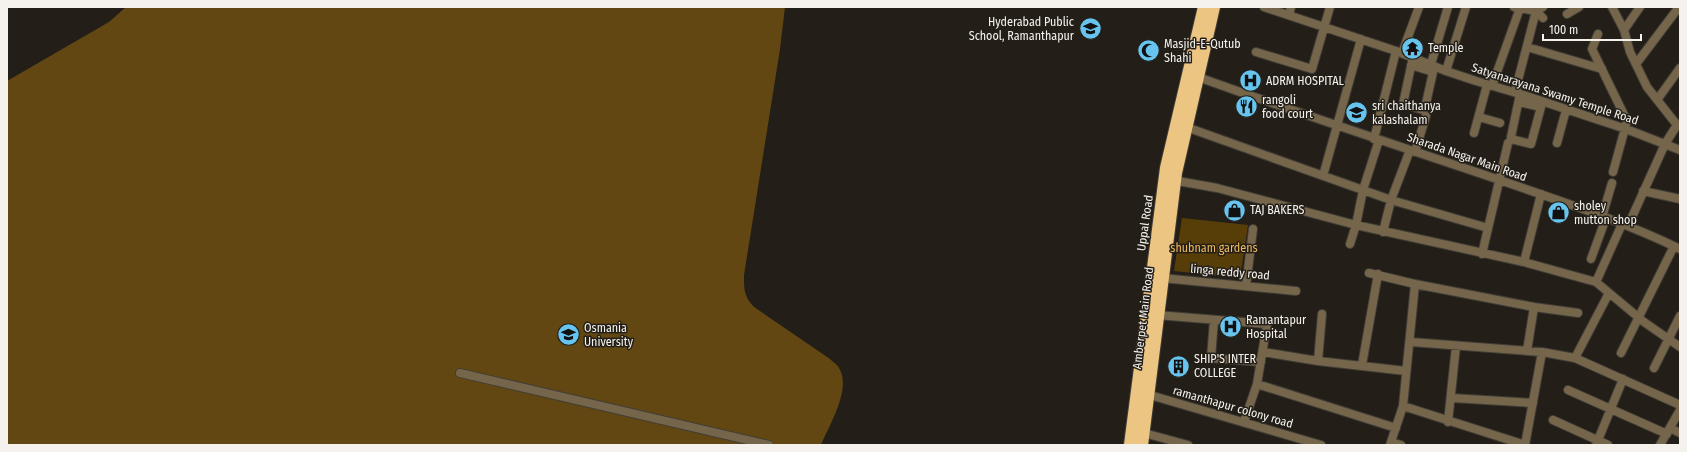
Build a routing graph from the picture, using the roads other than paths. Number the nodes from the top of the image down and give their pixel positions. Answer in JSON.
{"nodes":[{"id":1,"x":1204,"y":7,"type":"edge"},
{"id":2,"x":1214,"y":7,"type":"edge"},
{"id":3,"x":1264,"y":7,"type":"edge"},
{"id":4,"x":1330,"y":7,"type":"edge"},
{"id":5,"x":1417,"y":7,"type":"edge"},
{"id":6,"x":1448,"y":7,"type":"edge"},
{"id":7,"x":1466,"y":7,"type":"edge"},
{"id":8,"x":1579,"y":7,"type":"edge"},
{"id":9,"x":1612,"y":7,"type":"edge"},
{"id":10,"x":1640,"y":7,"type":"edge"},
{"id":11,"x":1678,"y":7,"type":"edge"},
{"id":12,"x":1517,"y":8,"type":"edge"},
{"id":13,"x":1539,"y":9,"type":"edge"},
{"id":14,"x":1290,"y":11,"type":"edge"},
{"id":15,"x":1567,"y":14,"type":"dead end"},
{"id":16,"x":1543,"y":18,"type":"dead end"},
{"id":17,"x":1324,"y":27,"type":"junction"},
{"id":18,"x":1624,"y":30,"type":"junction"},
{"id":19,"x":1598,"y":34,"type":"dead end"},
{"id":20,"x":1361,"y":39,"type":"junction"},
{"id":21,"x":1528,"y":47,"type":"junction"},
{"id":22,"x":1256,"y":52,"type":"dead end"},
{"id":23,"x":1399,"y":52,"type":"junction"},
{"id":24,"x":1412,"y":61,"type":"junction"},
{"id":25,"x":1431,"y":64,"type":"junction"},
{"id":26,"x":1636,"y":64,"type":"junction"},
{"id":27,"x":1680,"y":68,"type":"edge"},
{"id":28,"x":1602,"y":69,"type":"junction"},
{"id":29,"x":1446,"y":71,"type":"junction"},
{"id":30,"x":1198,"y":77,"type":"junction"},
{"id":31,"x":1489,"y":86,"type":"junction"},
{"id":32,"x":1519,"y":98,"type":"junction"},
{"id":33,"x":1657,"y":100,"type":"junction"},
{"id":34,"x":1566,"y":110,"type":"junction"},
{"id":35,"x":1426,"y":116,"type":"dead end"},
{"id":36,"x":1478,"y":117,"type":"junction"},
{"id":37,"x":1500,"y":123,"type":"dead end"},
{"id":38,"x":1679,"y":123,"type":"edge"},
{"id":39,"x":1186,"y":127,"type":"junction"},
{"id":40,"x":1337,"y":127,"type":"junction"},
{"id":41,"x":1626,"y":129,"type":"junction"},
{"id":42,"x":1474,"y":133,"type":"dead end"},
{"id":43,"x":1376,"y":139,"type":"junction"},
{"id":44,"x":1508,"y":143,"type":"dead end"},
{"id":45,"x":1557,"y":143,"type":"dead end"},
{"id":46,"x":1664,"y":144,"type":"junction"},
{"id":47,"x":1680,"y":150,"type":"edge"},
{"id":48,"x":1412,"y":151,"type":"junction"},
{"id":49,"x":1613,"y":172,"type":"dead end"},
{"id":50,"x":1323,"y":176,"type":"junction"},
{"id":51,"x":1170,"y":179,"type":"junction"},
{"id":52,"x":1500,"y":180,"type":"junction"},
{"id":53,"x":1612,"y":183,"type":"dead end"},
{"id":54,"x":1363,"y":190,"type":"junction"},
{"id":55,"x":1643,"y":191,"type":"junction"},
{"id":56,"x":1541,"y":194,"type":"junction"},
{"id":57,"x":1680,"y":199,"type":"edge"},
{"id":58,"x":1391,"y":200,"type":"junction"},
{"id":59,"x":1604,"y":218,"type":"junction"},
{"id":60,"x":1356,"y":225,"type":"junction"},
{"id":61,"x":1625,"y":225,"type":"junction"},
{"id":62,"x":1253,"y":228,"type":"dead end"},
{"id":63,"x":1488,"y":228,"type":"junction"},
{"id":64,"x":1383,"y":232,"type":"junction"},
{"id":65,"x":1350,"y":244,"type":"dead end"},
{"id":66,"x":1677,"y":247,"type":"edge"},
{"id":67,"x":1482,"y":254,"type":"junction"},
{"id":68,"x":1591,"y":259,"type":"dead end"},
{"id":69,"x":1524,"y":262,"type":"junction"},
{"id":70,"x":1369,"y":273,"type":"dead end"},
{"id":71,"x":1378,"y":274,"type":"junction"},
{"id":72,"x":1162,"y":278,"type":"junction"},
{"id":73,"x":1596,"y":282,"type":"junction"},
{"id":74,"x":1415,"y":284,"type":"junction"},
{"id":75,"x":1246,"y":286,"type":"junction"},
{"id":76,"x":1296,"y":291,"type":"dead end"},
{"id":77,"x":1609,"y":293,"type":"junction"},
{"id":78,"x":1534,"y":307,"type":"junction"},
{"id":79,"x":1578,"y":312,"type":"dead end"},
{"id":80,"x":1322,"y":314,"type":"dead end"},
{"id":81,"x":1157,"y":315,"type":"junction"},
{"id":82,"x":1680,"y":316,"type":"edge"},
{"id":83,"x":1639,"y":317,"type":"junction"},
{"id":84,"x":1214,"y":320,"type":"junction"},
{"id":85,"x":1668,"y":339,"type":"junction"},
{"id":86,"x":1410,"y":342,"type":"junction"},
{"id":87,"x":1456,"y":346,"type":"junction"},
{"id":88,"x":1680,"y":347,"type":"edge"},
{"id":89,"x":1527,"y":351,"type":"junction"},
{"id":90,"x":1263,"y":352,"type":"junction"},
{"id":91,"x":1542,"y":352,"type":"junction"},
{"id":92,"x":1621,"y":353,"type":"dead end"},
{"id":93,"x":1575,"y":358,"type":"junction"},
{"id":94,"x":1318,"y":361,"type":"junction"},
{"id":95,"x":1261,"y":362,"type":"junction"},
{"id":96,"x":1362,"y":365,"type":"junction"},
{"id":97,"x":1654,"y":368,"type":"dead end"},
{"id":98,"x":1406,"y":371,"type":"junction"},
{"id":99,"x":460,"y":373,"type":"dead end"},
{"id":100,"x":1623,"y":379,"type":"junction"},
{"id":101,"x":1257,"y":384,"type":"junction"},
{"id":102,"x":1568,"y":390,"type":"dead end"},
{"id":103,"x":1143,"y":393,"type":"junction"},
{"id":104,"x":1452,"y":398,"type":"junction"},
{"id":105,"x":1533,"y":403,"type":"junction"},
{"id":106,"x":1680,"y":405,"type":"edge"},
{"id":107,"x":1403,"y":406,"type":"junction"},
{"id":108,"x":1610,"y":409,"type":"junction"},
{"id":109,"x":1680,"y":410,"type":"edge"},
{"id":110,"x":1553,"y":420,"type":"dead end"},
{"id":111,"x":1244,"y":422,"type":"junction"},
{"id":112,"x":1448,"y":422,"type":"junction"},
{"id":113,"x":1396,"y":428,"type":"junction"},
{"id":114,"x":1668,"y":431,"type":"junction"},
{"id":115,"x":1144,"y":433,"type":"junction"},
{"id":116,"x":1680,"y":434,"type":"edge"},
{"id":117,"x":1390,"y":443,"type":"edge"},
{"id":118,"x":1597,"y":443,"type":"edge"},
{"id":119,"x":769,"y":445,"type":"edge"},
{"id":120,"x":1130,"y":445,"type":"edge"},
{"id":121,"x":1142,"y":445,"type":"edge"},
{"id":122,"x":1188,"y":445,"type":"edge"},
{"id":123,"x":1321,"y":445,"type":"edge"},
{"id":124,"x":1401,"y":445,"type":"edge"},
{"id":125,"x":1525,"y":445,"type":"edge"},
{"id":126,"x":1608,"y":445,"type":"edge"},
{"id":127,"x":1660,"y":445,"type":"edge"}],
"edges":[{"from":1,"to":51,"type":"highway","name":"Uppal Road"},
{"from":2,"to":30,"type":"highway","name":"Amberpet Main Road"},
{"from":3,"to":14,"type":"street","name":"Satyanarayana Swamy Temple Road"},
{"from":4,"to":17,"type":"street"},
{"from":5,"to":23,"type":"street"},
{"from":6,"to":25,"type":"street"},
{"from":7,"to":29,"type":"street"},
{"from":8,"to":15,"type":"street"},
{"from":9,"to":18,"type":"street"},
{"from":10,"to":18,"type":"street"},
{"from":11,"to":26,"type":"street"},
{"from":12,"to":13,"type":"street"},
{"from":12,"to":31,"type":"street"},
{"from":13,"to":16,"type":"street"},
{"from":13,"to":21,"type":"street"},
{"from":14,"to":17,"type":"street","name":"Satyanarayana Swamy Temple Road"},
{"from":17,"to":20,"type":"street","name":"Satyanarayana Swamy Temple Road"},
{"from":17,"to":22,"type":"street"},
{"from":18,"to":26,"type":"street"},
{"from":19,"to":28,"type":"street"},
{"from":20,"to":23,"type":"street","name":"Satyanarayana Swamy Temple Road"},
{"from":20,"to":40,"type":"street"},
{"from":21,"to":28,"type":"street"},
{"from":21,"to":32,"type":"street"},
{"from":23,"to":24,"type":"street","name":"Satyanarayana Swamy Temple Road"},
{"from":23,"to":43,"type":"street"},
{"from":24,"to":24,"type":"street"},
{"from":24,"to":25,"type":"street","name":"Satyanarayana Swamy Temple Road"},
{"from":25,"to":29,"type":"street","name":"Satyanarayana Swamy Temple Road"},
{"from":26,"to":33,"type":"street"},
{"from":27,"to":33,"type":"street"},
{"from":28,"to":41,"type":"street"},
{"from":29,"to":31,"type":"street","name":"Satyanarayana Swamy Temple Road"},
{"from":30,"to":39,"type":"highway","name":"Amberpet Main Road"},
{"from":30,"to":40,"type":"street","name":"Sharada Nagar Main Road"},
{"from":31,"to":32,"type":"street","name":"Satyanarayana Swamy Temple Road"},
{"from":31,"to":36,"type":"street"},
{"from":32,"to":32,"type":"street"},
{"from":32,"to":34,"type":"street","name":"Satyanarayana Swamy Temple Road"},
{"from":33,"to":38,"type":"street"},
{"from":34,"to":41,"type":"street","name":"Satyanarayana Swamy Temple Road"},
{"from":34,"to":45,"type":"street"},
{"from":35,"to":48,"type":"street"},
{"from":36,"to":37,"type":"street"},
{"from":36,"to":42,"type":"street"},
{"from":38,"to":46,"type":"street"},
{"from":39,"to":50,"type":"street"},
{"from":39,"to":51,"type":"highway","name":"Amberpet Main Road"},
{"from":40,"to":43,"type":"street","name":"Sharada Nagar Main Road"},
{"from":40,"to":50,"type":"street"},
{"from":41,"to":46,"type":"street","name":"Satyanarayana Swamy Temple Road"},
{"from":41,"to":49,"type":"street"},
{"from":43,"to":48,"type":"street","name":"Sharada Nagar Main Road"},
{"from":43,"to":54,"type":"street"},
{"from":44,"to":52,"type":"street"},
{"from":46,"to":47,"type":"street","name":"Satyanarayana Swamy Temple Road"},
{"from":46,"to":55,"type":"street"},
{"from":48,"to":52,"type":"street","name":"Sharada Nagar Main Road"},
{"from":48,"to":58,"type":"street"},
{"from":50,"to":54,"type":"street"},
{"from":51,"to":60,"type":"street"},
{"from":51,"to":72,"type":"highway","name":"Amberpet Main Road"},
{"from":51,"to":103,"type":"highway","name":"Uppal Road"},
{"from":52,"to":56,"type":"street","name":"Sharada Nagar Main Road"},
{"from":52,"to":63,"type":"street"},
{"from":53,"to":59,"type":"street"},
{"from":54,"to":58,"type":"street"},
{"from":54,"to":60,"type":"street"},
{"from":55,"to":57,"type":"street"},
{"from":55,"to":61,"type":"street"},
{"from":56,"to":59,"type":"street","name":"Sharada Nagar Main Road"},
{"from":56,"to":69,"type":"street"},
{"from":58,"to":63,"type":"street"},
{"from":58,"to":64,"type":"street"},
{"from":59,"to":61,"type":"street","name":"Sharada Nagar Main Road"},
{"from":59,"to":68,"type":"street"},
{"from":60,"to":64,"type":"street"},
{"from":60,"to":65,"type":"street"},
{"from":61,"to":66,"type":"street","name":"Sharada Nagar Main Road"},
{"from":61,"to":73,"type":"street"},
{"from":62,"to":75,"type":"street"},
{"from":63,"to":67,"type":"street"},
{"from":64,"to":67,"type":"street"},
{"from":66,"to":83,"type":"street"},
{"from":67,"to":69,"type":"street"},
{"from":69,"to":73,"type":"street"},
{"from":70,"to":71,"type":"street"},
{"from":71,"to":74,"type":"street"},
{"from":71,"to":96,"type":"street"},
{"from":72,"to":75,"type":"street","name":"linga reddy road"},
{"from":72,"to":81,"type":"highway","name":"Amberpet Main Road"},
{"from":73,"to":77,"type":"street"},
{"from":74,"to":78,"type":"street"},
{"from":74,"to":86,"type":"street"},
{"from":75,"to":76,"type":"street","name":"linga reddy road"},
{"from":77,"to":83,"type":"street"},
{"from":77,"to":93,"type":"street"},
{"from":78,"to":79,"type":"street"},
{"from":78,"to":89,"type":"street"},
{"from":80,"to":94,"type":"street"},
{"from":81,"to":84,"type":"street"},
{"from":81,"to":103,"type":"highway","name":"Amberpet Main Road"},
{"from":82,"to":85,"type":"street"},
{"from":83,"to":85,"type":"street"},
{"from":83,"to":92,"type":"street"},
{"from":84,"to":90,"type":"street"},
{"from":84,"to":95,"type":"street"},
{"from":85,"to":88,"type":"street"},
{"from":85,"to":97,"type":"street"},
{"from":86,"to":87,"type":"street"},
{"from":86,"to":98,"type":"street"},
{"from":87,"to":89,"type":"street"},
{"from":87,"to":104,"type":"street"},
{"from":89,"to":91,"type":"street"},
{"from":90,"to":94,"type":"street"},
{"from":90,"to":95,"type":"street"},
{"from":91,"to":93,"type":"street"},
{"from":91,"to":105,"type":"street"},
{"from":93,"to":100,"type":"street"},
{"from":94,"to":96,"type":"street"},
{"from":95,"to":101,"type":"street"},
{"from":96,"to":98,"type":"street"},
{"from":98,"to":107,"type":"street"},
{"from":99,"to":119,"type":"street"},
{"from":100,"to":106,"type":"street"},
{"from":100,"to":108,"type":"street"},
{"from":101,"to":111,"type":"street"},
{"from":101,"to":113,"type":"street"},
{"from":102,"to":108,"type":"street"},
{"from":103,"to":111,"type":"street","name":"ramanthapur colony road"},
{"from":103,"to":115,"type":"highway","name":"Amberpet Main Road"},
{"from":103,"to":120,"type":"highway","name":"Uppal Road"},
{"from":104,"to":105,"type":"street"},
{"from":104,"to":112,"type":"street"},
{"from":105,"to":125,"type":"street"},
{"from":107,"to":112,"type":"street"},
{"from":107,"to":113,"type":"street"},
{"from":108,"to":114,"type":"street"},
{"from":108,"to":118,"type":"street"},
{"from":109,"to":114,"type":"street"},
{"from":110,"to":118,"type":"street"},
{"from":111,"to":123,"type":"street","name":"ramanthapur colony road"},
{"from":112,"to":125,"type":"street"},
{"from":113,"to":117,"type":"street"},
{"from":114,"to":116,"type":"street"},
{"from":114,"to":127,"type":"street"},
{"from":115,"to":121,"type":"highway","name":"Amberpet Main Road"},
{"from":115,"to":122,"type":"street"},
{"from":117,"to":124,"type":"street"},
{"from":118,"to":126,"type":"street"}]}
